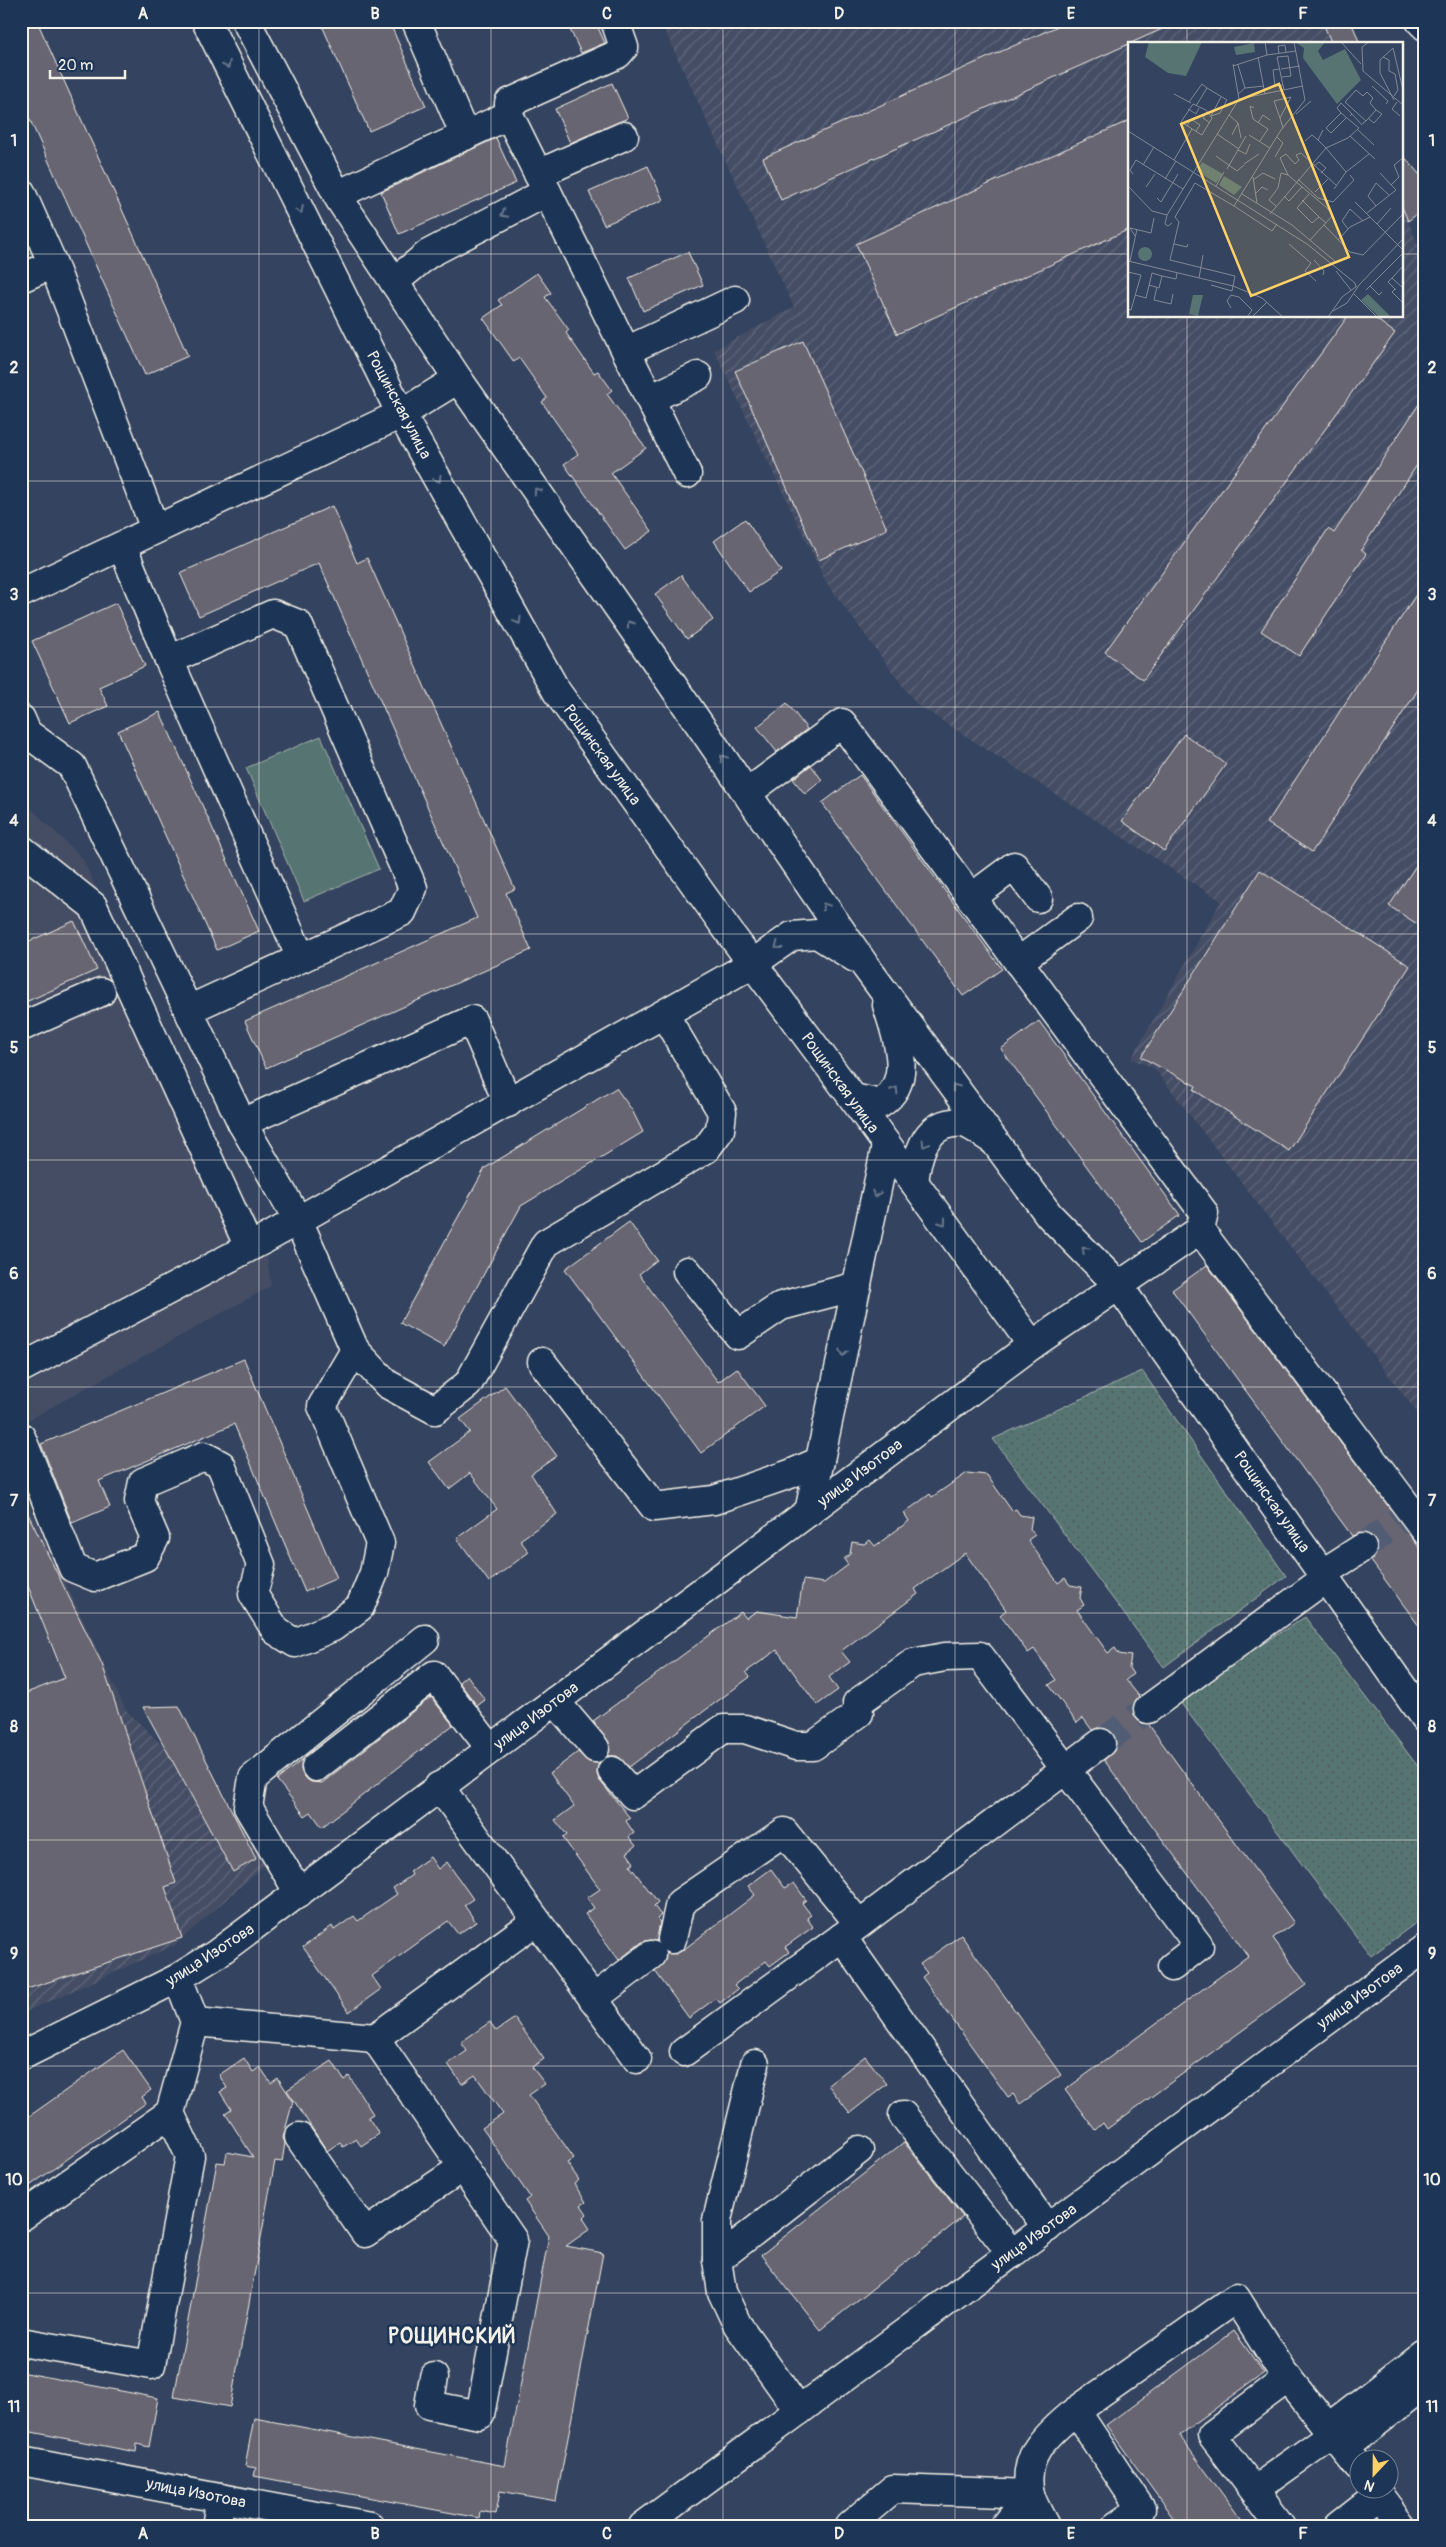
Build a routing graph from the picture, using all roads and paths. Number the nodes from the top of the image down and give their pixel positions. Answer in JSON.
{"nodes":[{"id":1,"x":206,"y":21,"type":"edge"},
{"id":2,"x":246,"y":21,"type":"edge"},
{"id":3,"x":416,"y":21,"type":"edge"},
{"id":4,"x":615,"y":21,"type":"edge"},
{"id":5,"x":1420,"y":21,"type":"edge"},
{"id":6,"x":1425,"y":26,"type":"edge"},
{"id":7,"x":509,"y":115,"type":"junction"},
{"id":8,"x":465,"y":136,"type":"junction"},
{"id":9,"x":624,"y":136,"type":"dead end"},
{"id":10,"x":543,"y":183,"type":"junction"},
{"id":11,"x":21,"y":192,"type":"edge"},
{"id":12,"x":337,"y":195,"type":"junction"},
{"id":13,"x":53,"y":264,"type":"junction"},
{"id":14,"x":21,"y":278,"type":"edge"},
{"id":15,"x":394,"y":282,"type":"junction"},
{"id":16,"x":735,"y":300,"type":"dead end"},
{"id":17,"x":626,"y":351,"type":"junction"},
{"id":18,"x":698,"y":376,"type":"dead end"},
{"id":19,"x":458,"y":379,"type":"junction"},
{"id":20,"x":650,"y":399,"type":"junction"},
{"id":21,"x":401,"y":414,"type":"junction"},
{"id":22,"x":687,"y":474,"type":"dead end"},
{"id":23,"x":155,"y":529,"type":"junction"},
{"id":24,"x":122,"y":546,"type":"junction"},
{"id":25,"x":21,"y":593,"type":"edge"},
{"id":26,"x":169,"y":660,"type":"junction"},
{"id":27,"x":21,"y":719,"type":"edge"},
{"id":28,"x":747,"y":793,"type":"junction"},
{"id":29,"x":21,"y":849,"type":"edge"},
{"id":30,"x":971,"y":898,"type":"junction"},
{"id":31,"x":1038,"y":898,"type":"dead end"},
{"id":32,"x":1078,"y":918,"type":"dead end"},
{"id":33,"x":301,"y":958,"type":"junction"},
{"id":34,"x":1018,"y":962,"type":"junction"},
{"id":35,"x":752,"y":964,"type":"junction"},
{"id":36,"x":866,"y":966,"type":"junction"},
{"id":37,"x":882,"y":989,"type":"junction"},
{"id":38,"x":101,"y":992,"type":"dead end"},
{"id":39,"x":188,"y":1010,"type":"junction"},
{"id":40,"x":664,"y":1014,"type":"junction"},
{"id":41,"x":21,"y":1028,"type":"edge"},
{"id":42,"x":853,"y":1098,"type":"junction"},
{"id":43,"x":508,"y":1102,"type":"junction"},
{"id":44,"x":242,"y":1123,"type":"junction"},
{"id":45,"x":995,"y":1141,"type":"junction"},
{"id":46,"x":886,"y":1146,"type":"junction"},
{"id":47,"x":914,"y":1182,"type":"junction"},
{"id":48,"x":298,"y":1220,"type":"junction"},
{"id":49,"x":1200,"y":1230,"type":"junction"},
{"id":50,"x":249,"y":1247,"type":"junction"},
{"id":51,"x":687,"y":1271,"type":"dead end"},
{"id":52,"x":1118,"y":1285,"type":"junction"},
{"id":53,"x":857,"y":1286,"type":"junction"},
{"id":54,"x":1032,"y":1345,"type":"junction"},
{"id":55,"x":355,"y":1350,"type":"junction"},
{"id":56,"x":542,"y":1362,"type":"dead end"},
{"id":57,"x":21,"y":1368,"type":"edge"},
{"id":58,"x":21,"y":1437,"type":"edge"},
{"id":59,"x":820,"y":1461,"type":"junction"},
{"id":60,"x":809,"y":1512,"type":"junction"},
{"id":61,"x":1412,"y":1521,"type":"edge"},
{"id":62,"x":1362,"y":1548,"type":"tunnel mouth"},
{"id":63,"x":1325,"y":1576,"type":"junction"},
{"id":64,"x":425,"y":1639,"type":"dead end"},
{"id":65,"x":556,"y":1701,"type":"junction"},
{"id":66,"x":1148,"y":1708,"type":"tunnel mouth"},
{"id":67,"x":1425,"y":1719,"type":"edge"},
{"id":68,"x":1101,"y":1743,"type":"tunnel mouth"},
{"id":69,"x":594,"y":1748,"type":"dead end"},
{"id":70,"x":492,"y":1749,"type":"junction"},
{"id":71,"x":316,"y":1767,"type":"dead end"},
{"id":72,"x":1065,"y":1769,"type":"junction"},
{"id":73,"x":612,"y":1770,"type":"dead end"},
{"id":74,"x":439,"y":1786,"type":"junction"},
{"id":75,"x":299,"y":1893,"type":"junction"},
{"id":76,"x":536,"y":1921,"type":"junction"},
{"id":77,"x":851,"y":1931,"type":"junction"},
{"id":78,"x":1425,"y":1948,"type":"edge"},
{"id":79,"x":1172,"y":1967,"type":"dead end"},
{"id":80,"x":178,"y":1978,"type":"junction"},
{"id":81,"x":593,"y":1998,"type":"junction"},
{"id":82,"x":195,"y":2022,"type":"junction"},
{"id":83,"x":375,"y":2038,"type":"junction"},
{"id":84,"x":684,"y":2052,"type":"dead end"},
{"id":85,"x":21,"y":2056,"type":"edge"},
{"id":86,"x":637,"y":2059,"type":"dead end"},
{"id":87,"x":755,"y":2064,"type":"dead end"},
{"id":88,"x":170,"y":2113,"type":"junction"},
{"id":89,"x":903,"y":2115,"type":"dead end"},
{"id":90,"x":299,"y":2137,"type":"dead end"},
{"id":91,"x":859,"y":2150,"type":"dead end"},
{"id":92,"x":463,"y":2166,"type":"junction"},
{"id":93,"x":21,"y":2217,"type":"edge"},
{"id":94,"x":1047,"y":2228,"type":"junction"},
{"id":95,"x":1012,"y":2254,"type":"junction"},
{"id":96,"x":716,"y":2260,"type":"junction"},
{"id":97,"x":21,"y":2342,"type":"edge"},
{"id":98,"x":1425,"y":2354,"type":"edge"},
{"id":99,"x":434,"y":2377,"type":"dead end"},
{"id":100,"x":1288,"y":2378,"type":"junction"},
{"id":101,"x":1425,"y":2385,"type":"edge"},
{"id":102,"x":799,"y":2411,"type":"junction"},
{"id":103,"x":1076,"y":2411,"type":"junction"},
{"id":104,"x":1341,"y":2444,"type":"edge"},
{"id":105,"x":21,"y":2461,"type":"edge"},
{"id":106,"x":1254,"y":2490,"type":"junction"},
{"id":107,"x":1030,"y":2494,"type":"junction"},
{"id":108,"x":221,"y":2498,"type":"junction"},
{"id":109,"x":1369,"y":2500,"type":"edge"},
{"id":110,"x":1384,"y":2500,"type":"edge"},
{"id":111,"x":216,"y":2526,"type":"edge"},
{"id":112,"x":370,"y":2526,"type":"edge"},
{"id":113,"x":643,"y":2526,"type":"edge"},
{"id":114,"x":849,"y":2526,"type":"edge"},
{"id":115,"x":1004,"y":2526,"type":"edge"},
{"id":116,"x":1045,"y":2526,"type":"edge"},
{"id":117,"x":1116,"y":2526,"type":"edge"},
{"id":118,"x":1281,"y":2526,"type":"edge"},
{"id":119,"x":1339,"y":2526,"type":"edge"},
{"id":120,"x":1403,"y":2526,"type":"edge"}],
"edges":[{"from":1,"to":21,"type":"street","name":"Рощинская улица","one_way":true},
{"from":2,"to":12,"type":"street","name":"Рощинская улица"},
{"from":3,"to":8,"type":"street"},
{"from":4,"to":7,"type":"street"},
{"from":5,"to":6,"type":"street"},
{"from":7,"to":8,"type":"street"},
{"from":7,"to":10,"type":"street"},
{"from":8,"to":12,"type":"street"},
{"from":9,"to":10,"type":"street"},
{"from":10,"to":15,"type":"street","one_way":true},
{"from":10,"to":17,"type":"street"},
{"from":11,"to":13,"type":"street"},
{"from":12,"to":15,"type":"street","name":"Рощинская улица"},
{"from":13,"to":14,"type":"street"},
{"from":13,"to":23,"type":"street"},
{"from":15,"to":19,"type":"street","name":"Рощинская улица"},
{"from":16,"to":17,"type":"street"},
{"from":17,"to":20,"type":"street"},
{"from":18,"to":20,"type":"street"},
{"from":19,"to":21,"type":"street"},
{"from":28,"to":19,"type":"street","name":"Рощинская улица","one_way":true},
{"from":20,"to":22,"type":"street"},
{"from":21,"to":23,"type":"street"},
{"from":21,"to":35,"type":"street","name":"Рощинская улица","one_way":true},
{"from":23,"to":24,"type":"street"},
{"from":24,"to":25,"type":"street"},
{"from":24,"to":26,"type":"street"},
{"from":26,"to":33,"type":"street"},
{"from":26,"to":33,"type":"street"},
{"from":27,"to":39,"type":"street"},
{"from":28,"to":30,"type":"street"},
{"from":36,"to":28,"type":"street","name":"Рощинская улица","one_way":true},
{"from":29,"to":50,"type":"street"},
{"from":30,"to":31,"type":"street"},
{"from":30,"to":34,"type":"street"},
{"from":32,"to":34,"type":"street"},
{"from":33,"to":39,"type":"street"},
{"from":34,"to":49,"type":"street"},
{"from":36,"to":35,"type":"street","one_way":true},
{"from":35,"to":40,"type":"street"},
{"from":35,"to":42,"type":"street","name":"Рощинская улица"},
{"from":36,"to":37,"type":"street","name":"Рощинская улица"},
{"from":42,"to":37,"type":"street","one_way":true},
{"from":45,"to":37,"type":"street","name":"Рощинская улица","one_way":true},
{"from":38,"to":41,"type":"street"},
{"from":39,"to":44,"type":"street"},
{"from":40,"to":43,"type":"street"},
{"from":40,"to":55,"type":"street"},
{"from":42,"to":46,"type":"street","name":"Рощинская улица"},
{"from":43,"to":44,"type":"street"},
{"from":43,"to":48,"type":"street"},
{"from":44,"to":48,"type":"street"},
{"from":45,"to":47,"type":"street","one_way":true},
{"from":52,"to":45,"type":"street","name":"Рощинская улица","one_way":true},
{"from":46,"to":47,"type":"street","name":"Рощинская улица"},
{"from":46,"to":53,"type":"street","one_way":true},
{"from":47,"to":54,"type":"street","name":"Рощинская улица","one_way":true},
{"from":48,"to":50,"type":"street"},
{"from":48,"to":55,"type":"street"},
{"from":49,"to":52,"type":"street"},
{"from":49,"to":61,"type":"street"},
{"from":50,"to":57,"type":"street"},
{"from":51,"to":53,"type":"street"},
{"from":52,"to":54,"type":"street"},
{"from":52,"to":63,"type":"street","name":"Рощинская улица"},
{"from":53,"to":59,"type":"street","one_way":true},
{"from":54,"to":60,"type":"street","name":"улица Изотова"},
{"from":55,"to":58,"type":"street"},
{"from":56,"to":59,"type":"street"},
{"from":59,"to":60,"type":"street"},
{"from":60,"to":65,"type":"street","name":"улица Изотова"},
{"from":62,"to":63,"type":"street"},
{"from":63,"to":66,"type":"street"},
{"from":63,"to":67,"type":"street","name":"Рощинская улица"},
{"from":64,"to":75,"type":"street"},
{"from":65,"to":69,"type":"street"},
{"from":65,"to":70,"type":"street","name":"улица Изотова"},
{"from":68,"to":72,"type":"street"},
{"from":70,"to":71,"type":"street"},
{"from":70,"to":74,"type":"street","name":"улица Изотова"},
{"from":72,"to":73,"type":"street"},
{"from":72,"to":77,"type":"street"},
{"from":72,"to":79,"type":"street"},
{"from":74,"to":75,"type":"street","name":"улица Изотова"},
{"from":74,"to":76,"type":"street"},
{"from":75,"to":80,"type":"street","name":"улица Изотова"},
{"from":76,"to":81,"type":"street"},
{"from":76,"to":83,"type":"street"},
{"from":77,"to":81,"type":"street"},
{"from":77,"to":84,"type":"street"},
{"from":77,"to":94,"type":"street"},
{"from":78,"to":94,"type":"street","name":"улица Изотова"},
{"from":80,"to":82,"type":"street"},
{"from":80,"to":85,"type":"street","name":"улица Изотова"},
{"from":81,"to":86,"type":"street"},
{"from":82,"to":83,"type":"street"},
{"from":82,"to":88,"type":"street"},
{"from":83,"to":92,"type":"street"},
{"from":87,"to":96,"type":"street"},
{"from":88,"to":93,"type":"street"},
{"from":88,"to":97,"type":"street"},
{"from":89,"to":95,"type":"street"},
{"from":90,"to":92,"type":"street"},
{"from":91,"to":96,"type":"street"},
{"from":92,"to":99,"type":"street"},
{"from":94,"to":95,"type":"street","name":"улица Изотова"},
{"from":95,"to":102,"type":"street","name":"улица Изотова"},
{"from":96,"to":102,"type":"street"},
{"from":98,"to":104,"type":"street"},
{"from":100,"to":103,"type":"street"},
{"from":100,"to":104,"type":"street"},
{"from":100,"to":106,"type":"street"},
{"from":101,"to":104,"type":"street"},
{"from":102,"to":113,"type":"street","name":"улица Изотова"},
{"from":103,"to":107,"type":"street"},
{"from":103,"to":117,"type":"street"},
{"from":104,"to":106,"type":"street"},
{"from":105,"to":108,"type":"street","name":"улица Изотова"},
{"from":106,"to":118,"type":"street"},
{"from":107,"to":114,"type":"street"},
{"from":107,"to":115,"type":"street"},
{"from":107,"to":116,"type":"street"},
{"from":108,"to":111,"type":"street"},
{"from":108,"to":112,"type":"street","name":"улица Изотова"},
{"from":109,"to":119,"type":"street"},
{"from":110,"to":120,"type":"street"}]}
